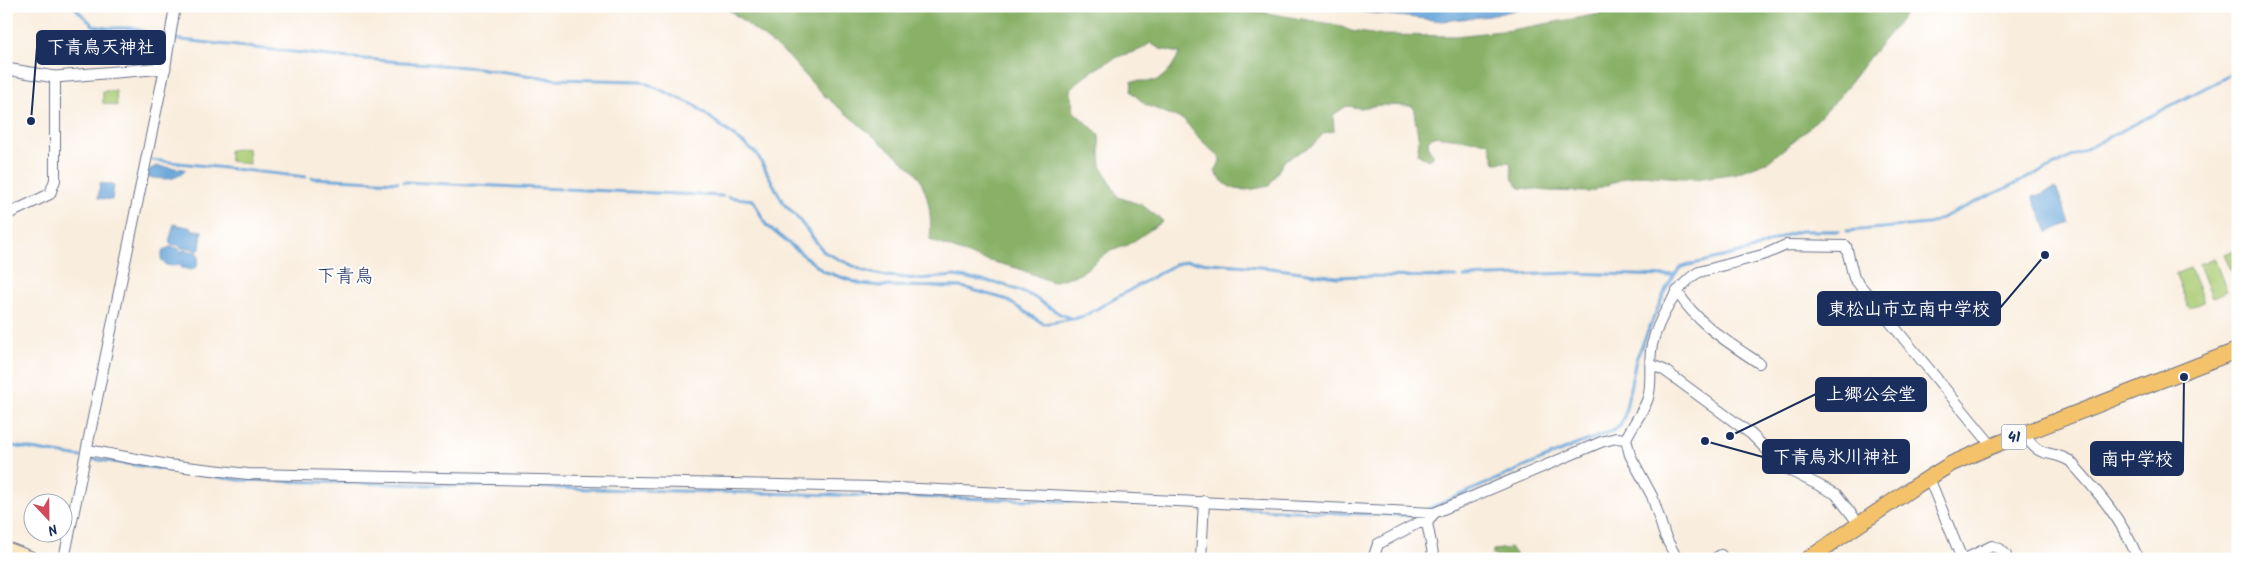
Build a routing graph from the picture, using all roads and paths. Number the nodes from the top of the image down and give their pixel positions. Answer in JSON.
{"nodes":[{"id":1,"x":175,"y":6,"type":"edge"},
{"id":2,"x":165,"y":68,"type":"junction"},
{"id":3,"x":6,"y":69,"type":"edge"},
{"id":4,"x":55,"y":77,"type":"junction"},
{"id":5,"x":6,"y":214,"type":"edge"},
{"id":6,"x":1677,"y":291,"type":"junction"},
{"id":7,"x":2238,"y":350,"type":"edge"},
{"id":8,"x":1759,"y":363,"type":"dead end"},
{"id":9,"x":1652,"y":365,"type":"junction"},
{"id":10,"x":2024,"y":434,"type":"junction"},
{"id":11,"x":1626,"y":439,"type":"junction"},
{"id":12,"x":1992,"y":446,"type":"junction"},
{"id":13,"x":88,"y":450,"type":"junction"},
{"id":14,"x":1929,"y":478,"type":"junction"},
{"id":15,"x":1204,"y":501,"type":"junction"},
{"id":16,"x":1434,"y":513,"type":"junction"},
{"id":17,"x":1427,"y":523,"type":"junction"},
{"id":18,"x":1859,"y":524,"type":"junction"},
{"id":19,"x":6,"y":549,"type":"edge"},
{"id":20,"x":2006,"y":555,"type":"dead end"},
{"id":21,"x":32,"y":559,"type":"edge"},
{"id":22,"x":64,"y":559,"type":"edge"},
{"id":23,"x":1201,"y":559,"type":"edge"},
{"id":24,"x":1373,"y":559,"type":"edge"},
{"id":25,"x":1434,"y":559,"type":"edge"},
{"id":26,"x":1677,"y":559,"type":"edge"},
{"id":27,"x":1808,"y":559,"type":"edge"},
{"id":28,"x":1964,"y":559,"type":"edge"},
{"id":29,"x":2138,"y":559,"type":"edge"}],
"edges":[{"from":1,"to":2,"type":"street"},
{"from":2,"to":4,"type":"street"},
{"from":2,"to":13,"type":"street"},
{"from":3,"to":4,"type":"street"},
{"from":4,"to":5,"type":"street"},
{"from":6,"to":8,"type":"street"},
{"from":6,"to":9,"type":"street"},
{"from":6,"to":12,"type":"street"},
{"from":7,"to":10,"type":"main road","number":"41"},
{"from":9,"to":11,"type":"street"},
{"from":9,"to":18,"type":"street"},
{"from":10,"to":12,"type":"main road","number":"41"},
{"from":10,"to":29,"type":"street"},
{"from":11,"to":16,"type":"street"},
{"from":11,"to":26,"type":"street"},
{"from":12,"to":14,"type":"main road","number":"41"},
{"from":13,"to":15,"type":"street"},
{"from":13,"to":22,"type":"street"},
{"from":14,"to":18,"type":"main road","number":"41"},
{"from":14,"to":28,"type":"street"},
{"from":15,"to":16,"type":"street"},
{"from":15,"to":23,"type":"street"},
{"from":16,"to":17,"type":"street"},
{"from":17,"to":24,"type":"street"},
{"from":17,"to":25,"type":"street"},
{"from":18,"to":27,"type":"main road","number":"41"},
{"from":19,"to":21,"type":"main road"},
{"from":20,"to":28,"type":"street"}]}
